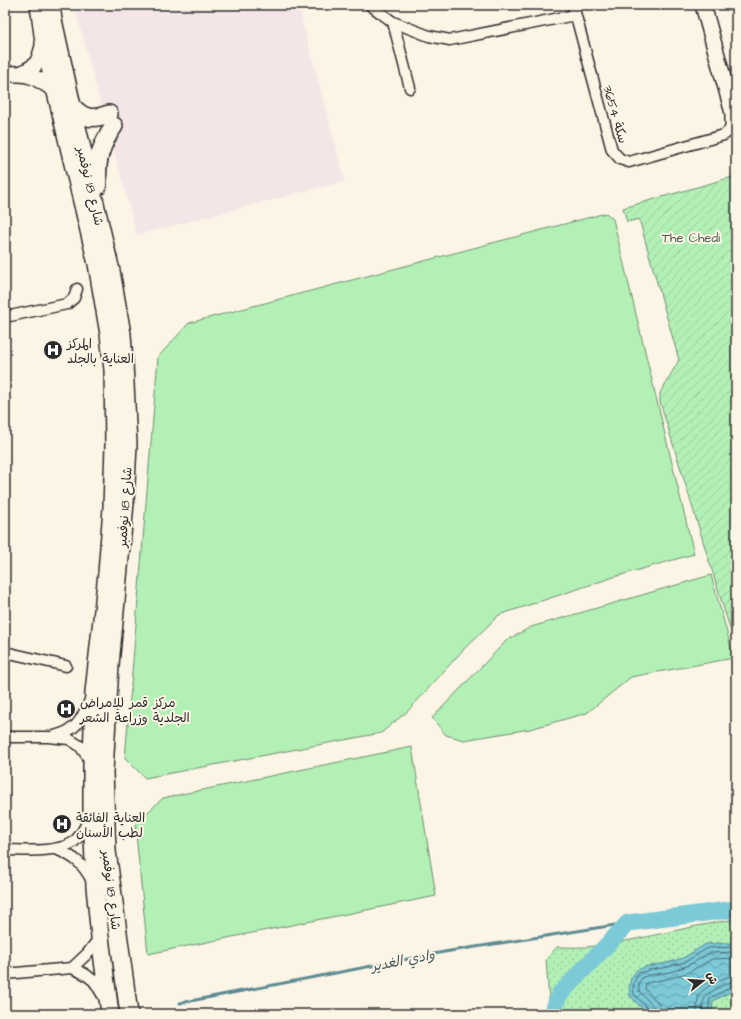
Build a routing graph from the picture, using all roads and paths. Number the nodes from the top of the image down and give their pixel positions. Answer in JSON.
{"nodes":[{"id":1,"x":39,"y":5,"type":"edge"},
{"id":2,"x":51,"y":5,"type":"edge"},
{"id":3,"x":370,"y":5,"type":"edge"},
{"id":4,"x":703,"y":5,"type":"edge"},
{"id":5,"x":574,"y":10,"type":"edge"},
{"id":6,"x":393,"y":22,"type":"junction"},
{"id":7,"x":44,"y":42,"type":"junction"},
{"id":8,"x":22,"y":73,"type":"junction"},
{"id":9,"x":5,"y":74,"type":"edge"},
{"id":10,"x":410,"y":88,"type":"dead end"},
{"id":11,"x":55,"y":90,"type":"junction"},
{"id":12,"x":72,"y":106,"type":"junction"},
{"id":13,"x":733,"y":126,"type":"joint"},
{"id":14,"x":103,"y":238,"type":"junction"},
{"id":15,"x":77,"y":289,"type":"dead end"},
{"id":16,"x":5,"y":317,"type":"edge"},
{"id":17,"x":5,"y":652,"type":"edge"},
{"id":18,"x":66,"y":666,"type":"dead end"},
{"id":19,"x":94,"y":692,"type":"junction"},
{"id":20,"x":5,"y":737,"type":"edge"},
{"id":21,"x":48,"y":737,"type":"junction"},
{"id":22,"x":92,"y":763,"type":"junction"},
{"id":23,"x":92,"y":812,"type":"junction"},
{"id":24,"x":56,"y":849,"type":"junction"},
{"id":25,"x":5,"y":850,"type":"edge"},
{"id":26,"x":96,"y":886,"type":"junction"},
{"id":27,"x":100,"y":937,"type":"junction"},
{"id":28,"x":72,"y":968,"type":"junction"},
{"id":29,"x":5,"y":974,"type":"edge"},
{"id":30,"x":109,"y":1009,"type":"edge"},
{"id":31,"x":129,"y":1014,"type":"edge"}],
"edges":[{"from":1,"to":7,"type":"main road","name":"شارع 18 نوفمبر"},
{"from":2,"to":12,"type":"main road","name":"شارع 18 نوفمبر"},
{"from":3,"to":6,"type":"street"},
{"from":4,"to":13,"type":"street"},
{"from":5,"to":6,"type":"street"},
{"from":5,"to":13,"type":"street","name":"سكة 3654"},
{"from":6,"to":10,"type":"street"},
{"from":7,"to":8,"type":"street"},
{"from":7,"to":11,"type":"main road","name":"شارع 18 نوفمبر"},
{"from":8,"to":9,"type":"street"},
{"from":8,"to":11,"type":"street"},
{"from":11,"to":19,"type":"main road","name":"شارع 18 نوفمبر"},
{"from":12,"to":14,"type":"main road","name":"شارع 18 نوفمبر"},
{"from":12,"to":14,"type":"main road"},
{"from":14,"to":31,"type":"main road","name":"شارع 18 نوفمبر"},
{"from":15,"to":16,"type":"street"},
{"from":17,"to":18,"type":"street"},
{"from":19,"to":21,"type":"street"},
{"from":19,"to":22,"type":"main road","name":"شارع 18 نوفمبر"},
{"from":20,"to":21,"type":"street"},
{"from":21,"to":22,"type":"street"},
{"from":22,"to":23,"type":"main road","name":"شارع 18 نوفمبر"},
{"from":23,"to":24,"type":"street"},
{"from":23,"to":26,"type":"main road","name":"شارع 18 نوفمبر"},
{"from":24,"to":25,"type":"street"},
{"from":24,"to":26,"type":"street"},
{"from":26,"to":27,"type":"main road","name":"شارع 18 نوفمبر"},
{"from":27,"to":28,"type":"street"},
{"from":27,"to":30,"type":"main road","name":"شارع 18 نوفمبر"},
{"from":28,"to":29,"type":"street"},
{"from":28,"to":30,"type":"street"}]}
